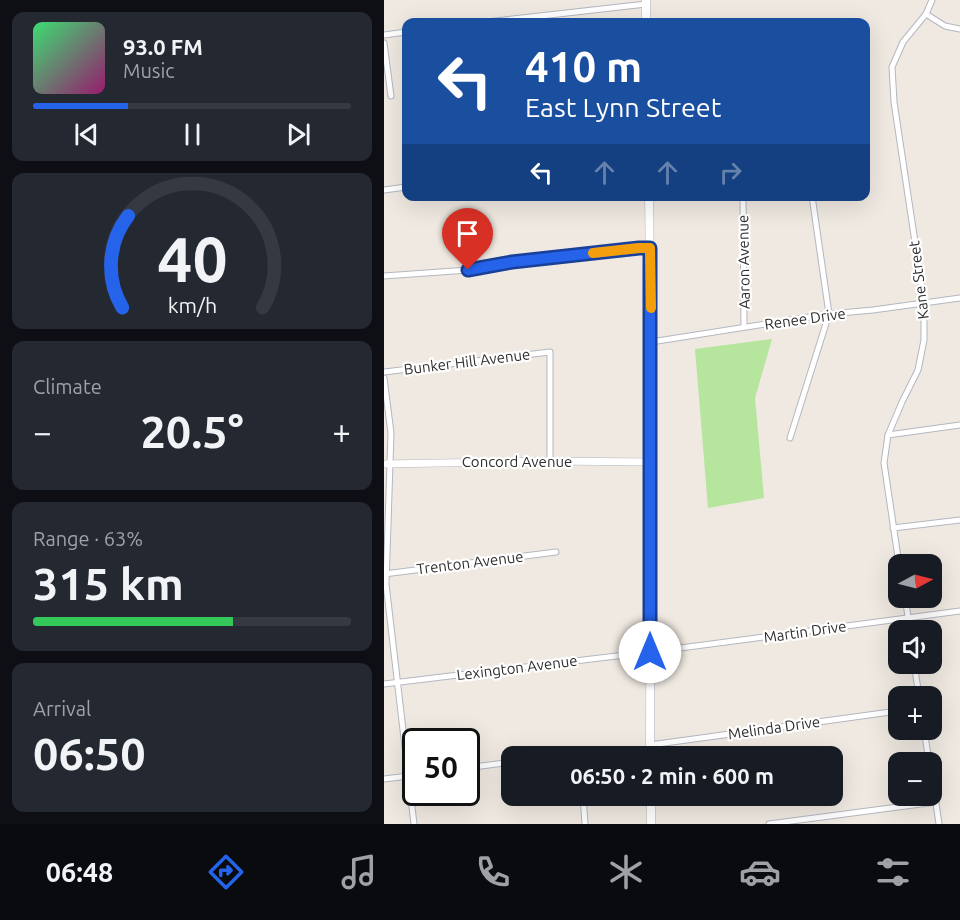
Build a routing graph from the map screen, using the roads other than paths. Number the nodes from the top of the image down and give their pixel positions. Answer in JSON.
{"nodes":[{"id":1,"x":932,"y":0,"type":"edge"},
{"id":2,"x":646,"y":2,"type":"edge"},
{"id":3,"x":568,"y":14,"type":"junction"},
{"id":4,"x":926,"y":14,"type":"junction"},
{"id":5,"x":528,"y":18,"type":"edge"},
{"id":6,"x":569,"y":18,"type":"edge"},
{"id":7,"x":646,"y":18,"type":"edge"},
{"id":8,"x":960,"y":29,"type":"edge"},
{"id":9,"x":402,"y":33,"type":"edge"},
{"id":10,"x":384,"y":35,"type":"edge"},
{"id":11,"x":384,"y":43,"type":"edge"},
{"id":12,"x":391,"y":96,"type":"dead end"},
{"id":13,"x":402,"y":188,"type":"edge"},
{"id":14,"x":384,"y":190,"type":"edge"},
{"id":15,"x":649,"y":201,"type":"edge"},
{"id":16,"x":743,"y":201,"type":"edge"},
{"id":17,"x":813,"y":201,"type":"edge"},
{"id":18,"x":650,"y":248,"type":"junction"},
{"id":19,"x":384,"y":276,"type":"edge"},
{"id":20,"x":960,"y":298,"type":"edge"},
{"id":21,"x":924,"y":302,"type":"junction"},
{"id":22,"x":829,"y":314,"type":"junction"},
{"id":23,"x":744,"y":327,"type":"junction"},
{"id":24,"x":651,"y":342,"type":"junction"},
{"id":25,"x":384,"y":372,"type":"edge"},
{"id":26,"x":384,"y":378,"type":"edge"},
{"id":27,"x":960,"y":424,"type":"edge"},
{"id":28,"x":888,"y":435,"type":"junction"},
{"id":29,"x":790,"y":438,"type":"dead end"},
{"id":30,"x":550,"y":461,"type":"junction"},
{"id":31,"x":650,"y":462,"type":"junction"},
{"id":32,"x":387,"y":463,"type":"edge"},
{"id":33,"x":960,"y":520,"type":"edge"},
{"id":34,"x":893,"y":528,"type":"junction"},
{"id":35,"x":556,"y":552,"type":"dead end"},
{"id":36,"x":897,"y":554,"type":"edge"},
{"id":37,"x":385,"y":574,"type":"edge"},
{"id":38,"x":907,"y":608,"type":"edge"},
{"id":39,"x":960,"y":611,"type":"edge"},
{"id":40,"x":908,"y":618,"type":"junction"},
{"id":41,"x":650,"y":652,"type":"junction"},
{"id":42,"x":397,"y":682,"type":"junction"},
{"id":43,"x":384,"y":684,"type":"edge"},
{"id":44,"x":888,"y":712,"type":"edge"},
{"id":45,"x":402,"y":728,"type":"edge"},
{"id":46,"x":650,"y":745,"type":"joint"},
{"id":47,"x":501,"y":763,"type":"edge"},
{"id":48,"x":480,"y":766,"type":"edge"},
{"id":49,"x":402,"y":777,"type":"edge"},
{"id":50,"x":384,"y":780,"type":"edge"},
{"id":51,"x":412,"y":806,"type":"edge"},
{"id":52,"x":584,"y":806,"type":"edge"},
{"id":53,"x":651,"y":806,"type":"edge"},
{"id":54,"x":906,"y":806,"type":"edge"},
{"id":55,"x":937,"y":806,"type":"edge"},
{"id":56,"x":414,"y":824,"type":"edge"},
{"id":57,"x":585,"y":824,"type":"edge"},
{"id":58,"x":651,"y":824,"type":"edge"},
{"id":59,"x":769,"y":824,"type":"edge"},
{"id":60,"x":939,"y":824,"type":"edge"}],
"edges":[{"from":1,"to":4,"type":"street","name":"Kane Street"},
{"from":2,"to":3,"type":"street"},
{"from":2,"to":7,"type":"main road"},
{"from":3,"to":5,"type":"street"},
{"from":3,"to":6,"type":"street"},
{"from":4,"to":8,"type":"street"},
{"from":4,"to":21,"type":"street","name":"Kane Street"},
{"from":9,"to":10,"type":"street"},
{"from":11,"to":12,"type":"street"},
{"from":13,"to":14,"type":"street"},
{"from":15,"to":18,"type":"main road"},
{"from":16,"to":23,"type":"street","name":"Aaron Avenue"},
{"from":17,"to":22,"type":"street"},
{"from":18,"to":19,"type":"street"},
{"from":18,"to":24,"type":"main road"},
{"from":20,"to":21,"type":"street","name":"Renee Drive"},
{"from":21,"to":22,"type":"street","name":"Renee Drive"},
{"from":21,"to":28,"type":"street","name":"Kane Street"},
{"from":22,"to":23,"type":"street","name":"Renee Drive"},
{"from":22,"to":29,"type":"street"},
{"from":23,"to":24,"type":"street","name":"Renee Drive"},
{"from":24,"to":31,"type":"main road"},
{"from":25,"to":30,"type":"street","name":"Bunker Hill Avenue"},
{"from":26,"to":32,"type":"street"},
{"from":27,"to":28,"type":"street"},
{"from":28,"to":34,"type":"street","name":"Kane Street"},
{"from":30,"to":31,"type":"street","name":"Concord Avenue"},
{"from":30,"to":32,"type":"street","name":"Concord Avenue"},
{"from":31,"to":41,"type":"main road"},
{"from":32,"to":37,"type":"street"},
{"from":33,"to":34,"type":"street"},
{"from":34,"to":36,"type":"street","name":"Kane Street"},
{"from":35,"to":37,"type":"street","name":"Trenton Avenue"},
{"from":37,"to":42,"type":"street"},
{"from":38,"to":40,"type":"street"},
{"from":39,"to":40,"type":"street","name":"Martin Drive"},
{"from":40,"to":41,"type":"street","name":"Martin Drive"},
{"from":41,"to":42,"type":"street","name":"Lexington Avenue"},
{"from":41,"to":46,"type":"main road"},
{"from":42,"to":43,"type":"street","name":"Lexington Avenue"},
{"from":42,"to":45,"type":"street"},
{"from":44,"to":46,"type":"street","name":"Melinda Drive"},
{"from":47,"to":48,"type":"street"},
{"from":49,"to":50,"type":"street"},
{"from":51,"to":56,"type":"street"},
{"from":52,"to":57,"type":"street"},
{"from":53,"to":58,"type":"main road"},
{"from":54,"to":59,"type":"street"},
{"from":55,"to":60,"type":"street"}]}
